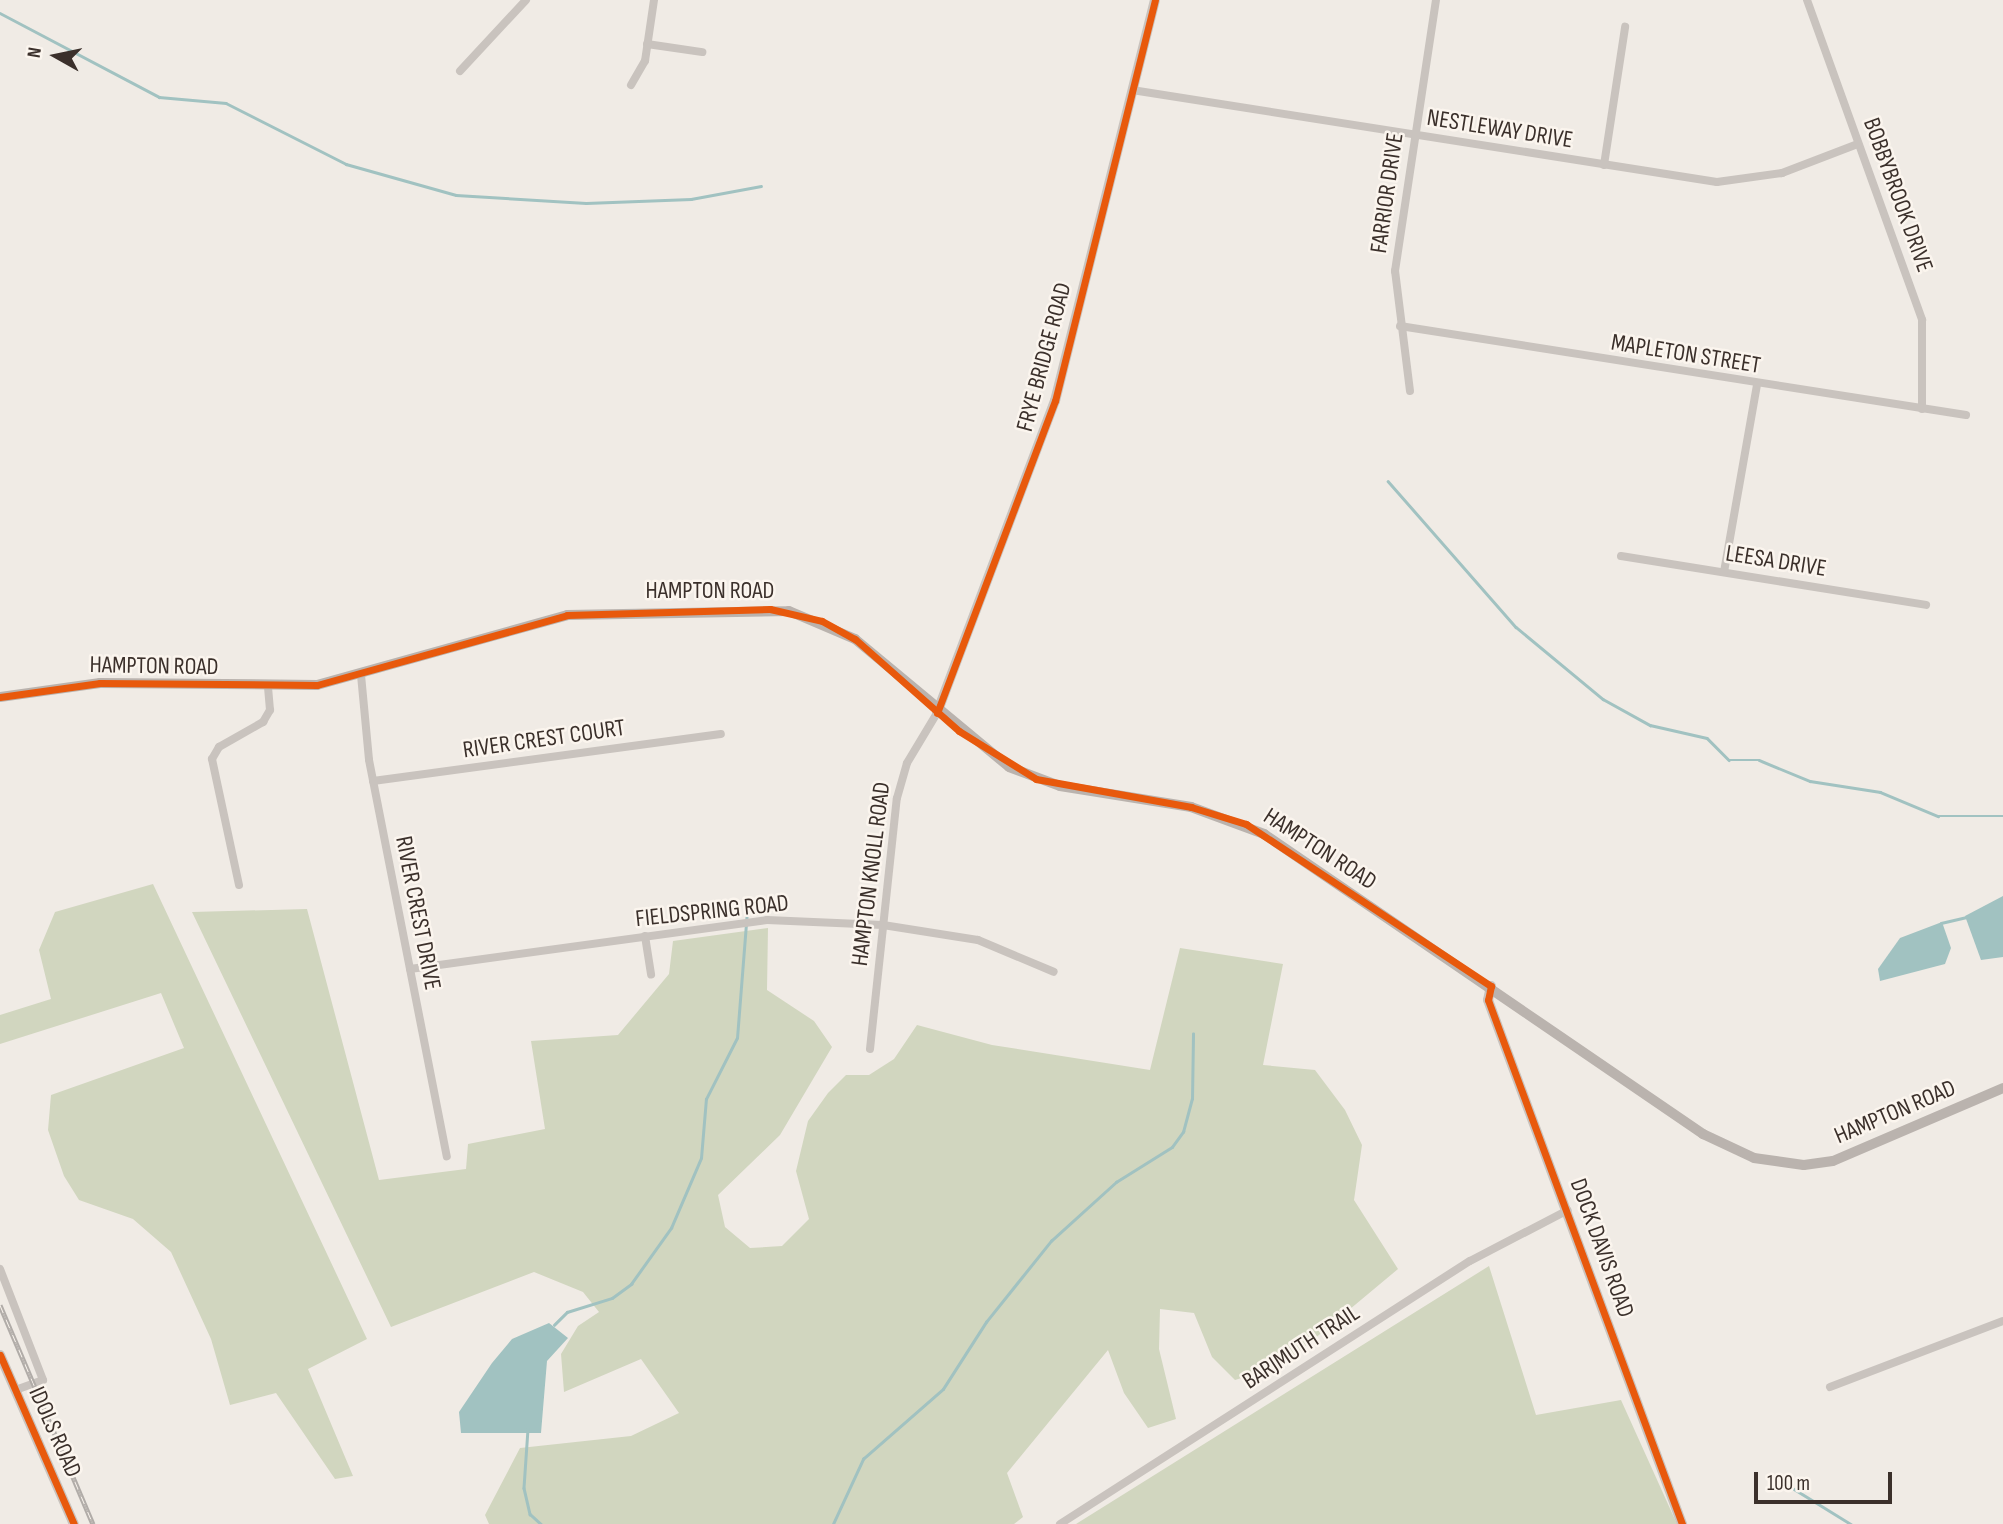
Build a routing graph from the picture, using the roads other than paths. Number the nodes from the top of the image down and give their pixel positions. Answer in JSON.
{"nodes":[{"id":1,"x":526,"y":0,"type":"edge"},
{"id":2,"x":654,"y":0,"type":"edge"},
{"id":3,"x":1155,"y":0,"type":"edge"},
{"id":4,"x":1436,"y":0,"type":"edge"},
{"id":5,"x":1807,"y":0,"type":"edge"},
{"id":6,"x":1625,"y":27,"type":"dead end"},
{"id":7,"x":648,"y":44,"type":"junction"},
{"id":8,"x":702,"y":52,"type":"dead end"},
{"id":9,"x":460,"y":71,"type":"dead end"},
{"id":10,"x":631,"y":85,"type":"dead end"},
{"id":11,"x":1132,"y":90,"type":"junction"},
{"id":12,"x":1415,"y":135,"type":"junction"},
{"id":13,"x":1858,"y":144,"type":"junction"},
{"id":14,"x":1604,"y":165,"type":"junction"},
{"id":15,"x":1400,"y":326,"type":"junction"},
{"id":16,"x":1756,"y":384,"type":"junction"},
{"id":17,"x":1410,"y":391,"type":"dead end"},
{"id":18,"x":1922,"y":409,"type":"junction"},
{"id":19,"x":1966,"y":415,"type":"dead end"},
{"id":20,"x":1621,"y":556,"type":"dead end"},
{"id":21,"x":1724,"y":572,"type":"junction"},
{"id":22,"x":1926,"y":605,"type":"dead end"},
{"id":23,"x":361,"y":676,"type":"junction"},
{"id":24,"x":268,"y":688,"type":"junction"},
{"id":25,"x":0,"y":697,"type":"edge"},
{"id":26,"x":937,"y":713,"type":"junction"},
{"id":27,"x":721,"y":734,"type":"dead end"},
{"id":28,"x":373,"y":782,"type":"junction"},
{"id":29,"x":239,"y":886,"type":"dead end"},
{"id":30,"x":883,"y":925,"type":"junction"},
{"id":31,"x":645,"y":936,"type":"junction"},
{"id":32,"x":410,"y":969,"type":"junction"},
{"id":33,"x":1054,"y":972,"type":"dead end"},
{"id":34,"x":651,"y":975,"type":"dead end"},
{"id":35,"x":1491,"y":986,"type":"junction"},
{"id":36,"x":870,"y":1049,"type":"dead end"},
{"id":37,"x":2003,"y":1088,"type":"edge"},
{"id":38,"x":447,"y":1156,"type":"dead end"},
{"id":39,"x":1567,"y":1210,"type":"junction"},
{"id":40,"x":0,"y":1269,"type":"edge"},
{"id":41,"x":2003,"y":1321,"type":"edge"},
{"id":42,"x":0,"y":1355,"type":"edge"},
{"id":43,"x":4,"y":1377,"type":"edge"},
{"id":44,"x":1830,"y":1387,"type":"dead end"},
{"id":45,"x":15,"y":1390,"type":"junction"},
{"id":46,"x":74,"y":1524,"type":"edge"},
{"id":47,"x":1060,"y":1524,"type":"edge"},
{"id":48,"x":1682,"y":1524,"type":"edge"}],
"edges":[{"from":1,"to":9,"type":"street"},
{"from":2,"to":7,"type":"street"},
{"from":3,"to":11,"type":"street","name":"FRYE BRIDGE ROAD"},
{"from":4,"to":12,"type":"street","name":"FARRIOR DRIVE"},
{"from":5,"to":13,"type":"street","name":"BOBBYBROOK DRIVE"},
{"from":6,"to":14,"type":"street"},
{"from":7,"to":8,"type":"street"},
{"from":7,"to":10,"type":"street"},
{"from":11,"to":12,"type":"street","name":"NESTLEWAY DRIVE"},
{"from":11,"to":26,"type":"street","name":"FRYE BRIDGE ROAD"},
{"from":12,"to":14,"type":"street","name":"NESTLEWAY DRIVE"},
{"from":12,"to":15,"type":"street","name":"FARRIOR DRIVE"},
{"from":13,"to":14,"type":"street","name":"NESTLEWAY DRIVE"},
{"from":13,"to":18,"type":"street","name":"BOBBYBROOK DRIVE"},
{"from":15,"to":16,"type":"street","name":"MAPLETON STREET"},
{"from":15,"to":17,"type":"street","name":"FARRIOR DRIVE"},
{"from":16,"to":18,"type":"street","name":"MAPLETON STREET"},
{"from":16,"to":21,"type":"street"},
{"from":18,"to":19,"type":"street","name":"MAPLETON STREET"},
{"from":20,"to":21,"type":"street","name":"LEESA DRIVE"},
{"from":21,"to":22,"type":"street","name":"LEESA DRIVE"},
{"from":23,"to":24,"type":"main road","name":"HAMPTON ROAD"},
{"from":23,"to":26,"type":"main road","name":"HAMPTON ROAD"},
{"from":23,"to":28,"type":"street","name":"RIVER CREST DRIVE"},
{"from":24,"to":25,"type":"main road","name":"HAMPTON ROAD"},
{"from":24,"to":29,"type":"street"},
{"from":26,"to":30,"type":"street","name":"HAMPTON KNOLL ROAD"},
{"from":26,"to":35,"type":"main road","name":"HAMPTON ROAD"},
{"from":27,"to":28,"type":"street","name":"RIVER CREST COURT"},
{"from":28,"to":32,"type":"street","name":"RIVER CREST DRIVE"},
{"from":30,"to":31,"type":"street","name":"FIELDSPRING ROAD"},
{"from":30,"to":33,"type":"street","name":"FIELDSPRING ROAD"},
{"from":30,"to":36,"type":"street","name":"HAMPTON KNOLL ROAD"},
{"from":31,"to":32,"type":"street","name":"FIELDSPRING ROAD"},
{"from":31,"to":34,"type":"street"},
{"from":32,"to":38,"type":"street","name":"RIVER CREST DRIVE"},
{"from":35,"to":37,"type":"main road","name":"HAMPTON ROAD"},
{"from":35,"to":39,"type":"street","name":"DOCK DAVIS ROAD"},
{"from":39,"to":47,"type":"street","name":"BARJMUTH TRAIL"},
{"from":39,"to":48,"type":"street","name":"DOCK DAVIS ROAD"},
{"from":40,"to":45,"type":"street","name":"IDOLS ROAD"},
{"from":41,"to":44,"type":"street"},
{"from":42,"to":43,"type":"street","name":"IDOLS ROAD"},
{"from":43,"to":45,"type":"street","name":"IDOLS ROAD"},
{"from":45,"to":46,"type":"street","name":"IDOLS ROAD"}]}
